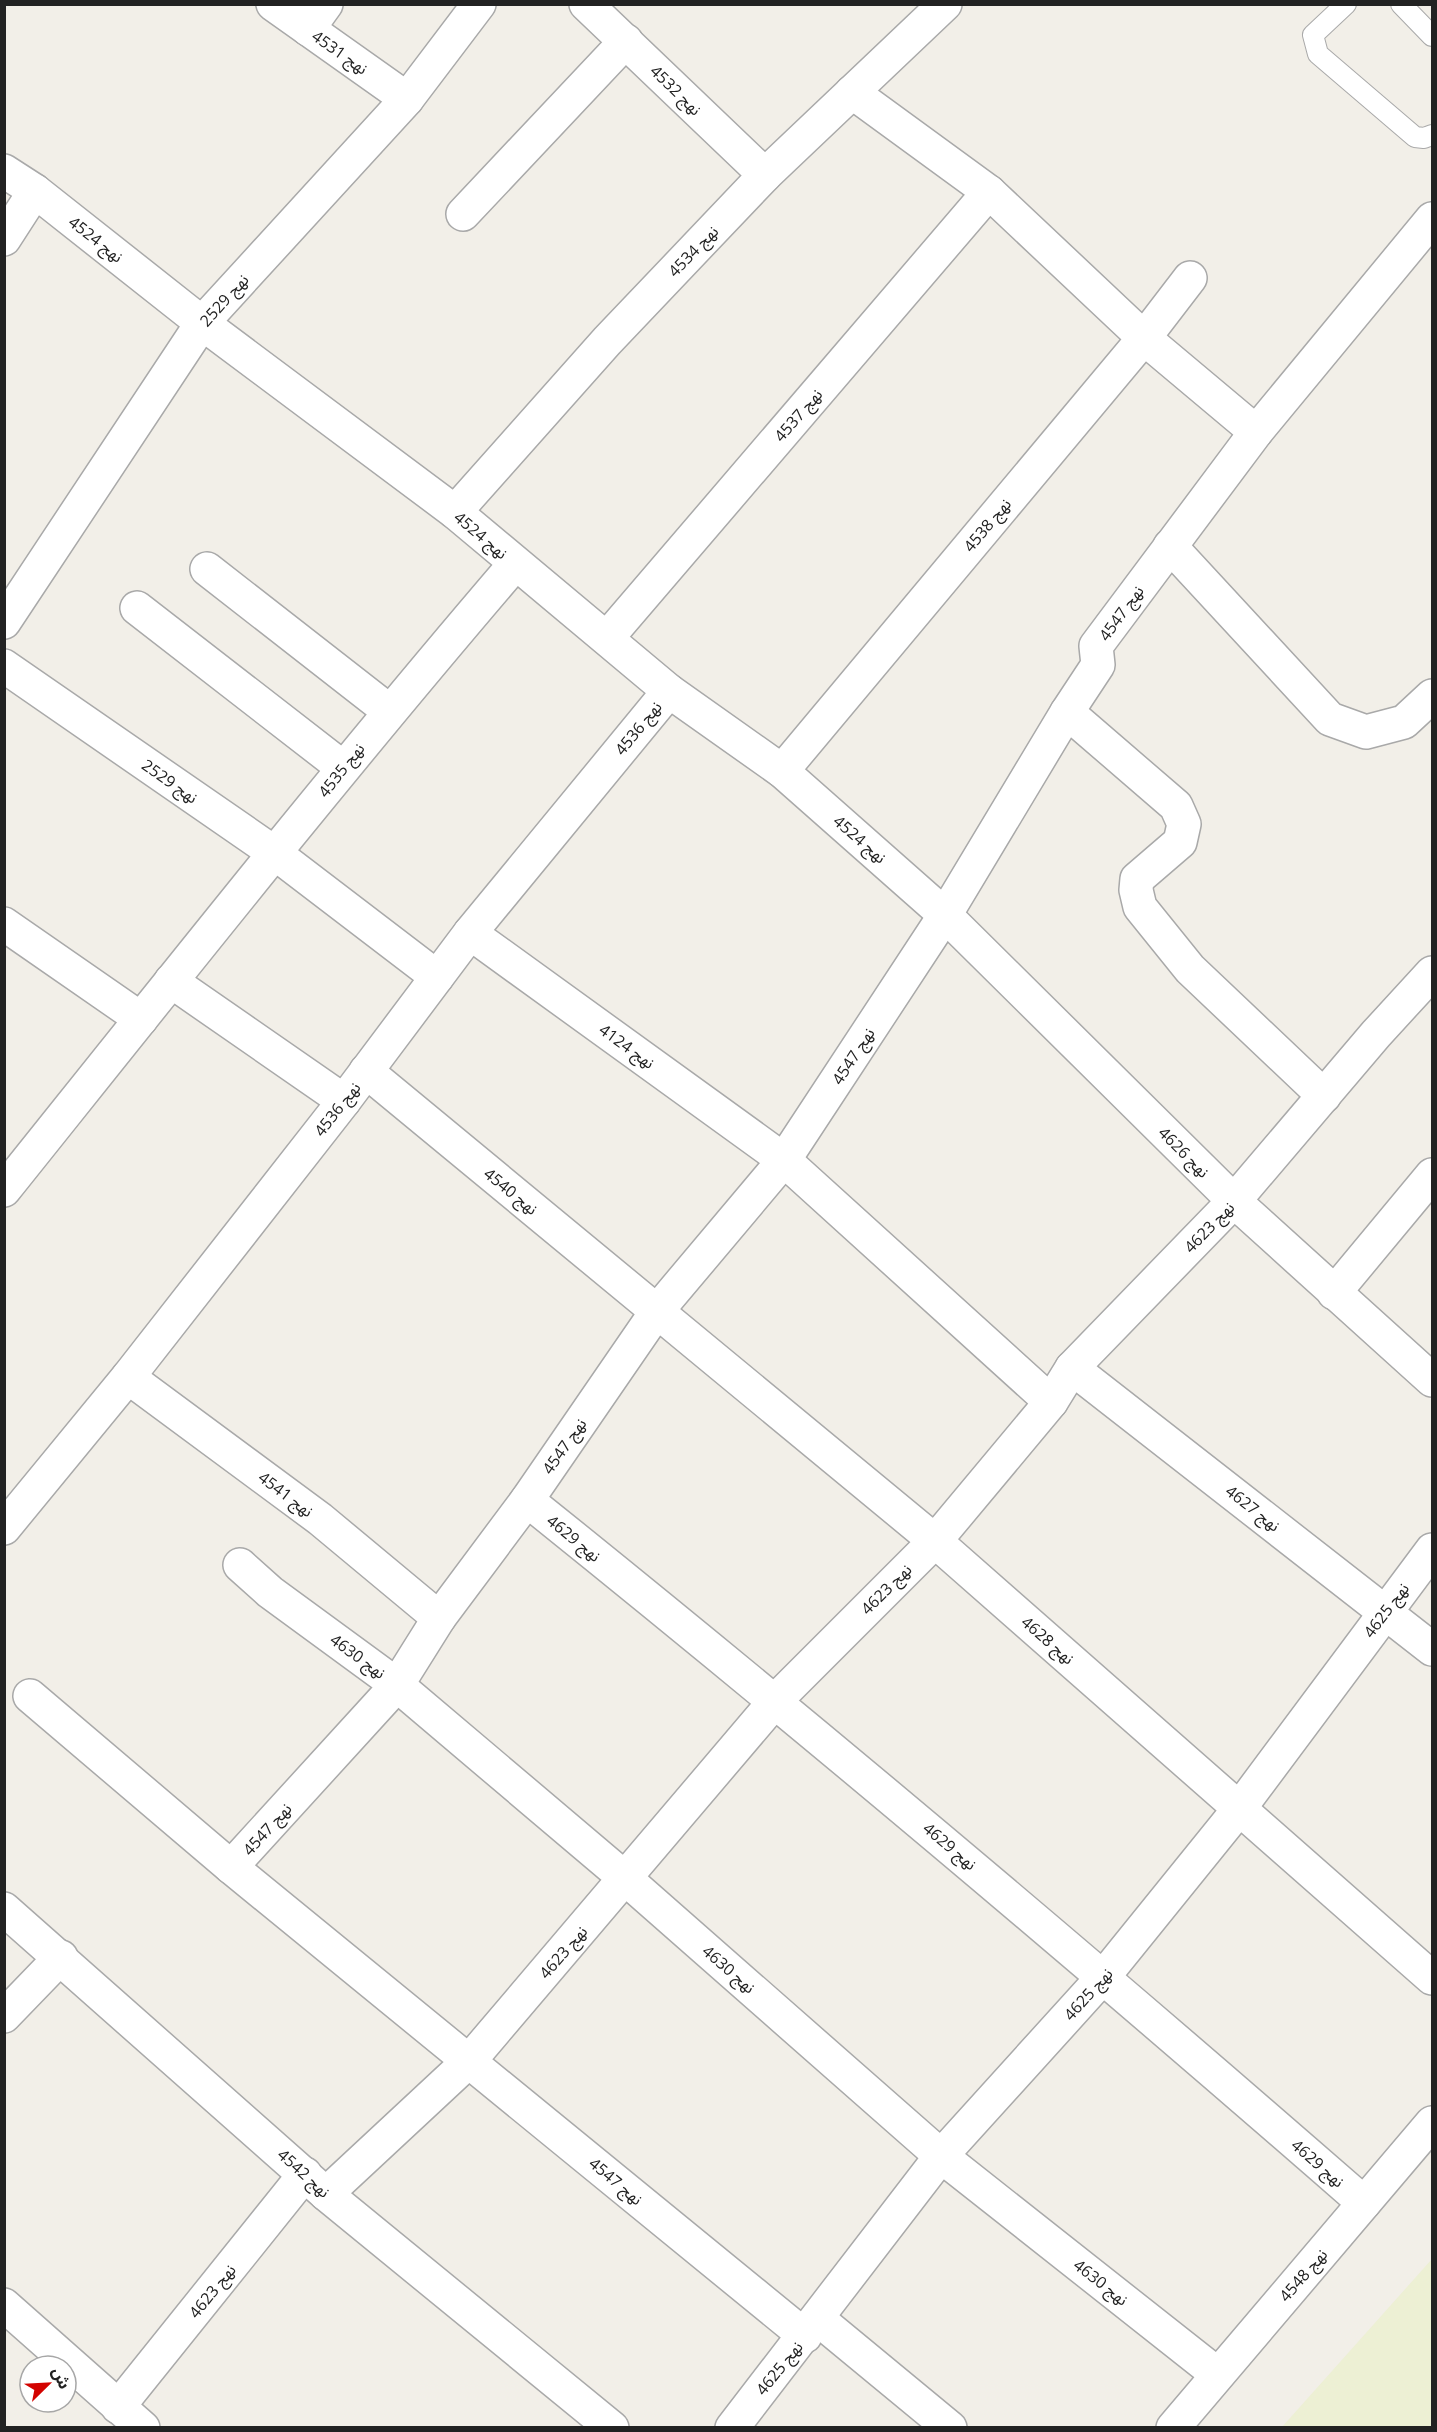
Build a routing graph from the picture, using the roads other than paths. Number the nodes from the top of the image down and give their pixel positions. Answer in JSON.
{"nodes":[{"id":1,"x":273,"y":4,"type":"edge"},
{"id":2,"x":479,"y":4,"type":"edge"},
{"id":3,"x":586,"y":4,"type":"edge"},
{"id":4,"x":945,"y":4,"type":"edge"},
{"id":5,"x":1346,"y":4,"type":"edge"},
{"id":6,"x":1401,"y":4,"type":"edge"},
{"id":7,"x":317,"y":16,"type":"edge"},
{"id":8,"x":1432,"y":36,"type":"edge"},
{"id":9,"x":626,"y":41,"type":"junction"},
{"id":10,"x":852,"y":92,"type":"junction"},
{"id":11,"x":407,"y":99,"type":"junction"},
{"id":12,"x":1432,"y":135,"type":"edge"},
{"id":13,"x":4,"y":171,"type":"edge"},
{"id":14,"x":765,"y":175,"type":"junction"},
{"id":15,"x":35,"y":191,"type":"junction"},
{"id":16,"x":989,"y":192,"type":"junction"},
{"id":17,"x":463,"y":214,"type":"dead end"},
{"id":18,"x":1432,"y":219,"type":"edge"},
{"id":19,"x":4,"y":239,"type":"edge"},
{"id":20,"x":1190,"y":278,"type":"dead end"},
{"id":21,"x":202,"y":323,"type":"junction"},
{"id":22,"x":1144,"y":338,"type":"junction"},
{"id":23,"x":1256,"y":432,"type":"junction"},
{"id":24,"x":455,"y":512,"type":"junction"},
{"id":25,"x":1170,"y":546,"type":"junction"},
{"id":26,"x":515,"y":564,"type":"junction"},
{"id":27,"x":207,"y":568,"type":"dead end"},
{"id":28,"x":137,"y":608,"type":"dead end"},
{"id":29,"x":4,"y":622,"type":"edge"},
{"id":30,"x":607,"y":638,"type":"junction"},
{"id":31,"x":4,"y":666,"type":"edge"},
{"id":32,"x":669,"y":691,"type":"junction"},
{"id":33,"x":1432,"y":696,"type":"edge"},
{"id":34,"x":389,"y":711,"type":"junction"},
{"id":35,"x":1067,"y":712,"type":"junction"},
{"id":36,"x":342,"y":767,"type":"junction"},
{"id":37,"x":782,"y":771,"type":"junction"},
{"id":38,"x":276,"y":854,"type":"junction"},
{"id":39,"x":945,"y":915,"type":"junction"},
{"id":40,"x":4,"y":924,"type":"edge"},
{"id":41,"x":470,"y":933,"type":"junction"},
{"id":42,"x":1432,"y":973,"type":"edge"},
{"id":43,"x":437,"y":976,"type":"junction"},
{"id":44,"x":171,"y":981,"type":"junction"},
{"id":45,"x":141,"y":1019,"type":"junction"},
{"id":46,"x":366,"y":1071,"type":"junction"},
{"id":47,"x":1324,"y":1096,"type":"junction"},
{"id":48,"x":344,"y":1101,"type":"junction"},
{"id":49,"x":784,"y":1160,"type":"junction"},
{"id":50,"x":1432,"y":1175,"type":"edge"},
{"id":51,"x":4,"y":1190,"type":"edge"},
{"id":52,"x":1234,"y":1202,"type":"junction"},
{"id":53,"x":1334,"y":1293,"type":"junction"},
{"id":54,"x":657,"y":1311,"type":"junction"},
{"id":55,"x":1072,"y":1368,"type":"junction"},
{"id":56,"x":128,"y":1377,"type":"junction"},
{"id":57,"x":1432,"y":1380,"type":"edge"},
{"id":58,"x":1051,"y":1402,"type":"junction"},
{"id":59,"x":527,"y":1500,"type":"junction"},
{"id":60,"x":4,"y":1528,"type":"edge"},
{"id":61,"x":935,"y":1541,"type":"junction"},
{"id":62,"x":1432,"y":1550,"type":"edge"},
{"id":63,"x":240,"y":1565,"type":"dead end"},
{"id":64,"x":1385,"y":1611,"type":"junction"},
{"id":65,"x":439,"y":1618,"type":"junction"},
{"id":66,"x":1432,"y":1649,"type":"edge"},
{"id":67,"x":397,"y":1685,"type":"junction"},
{"id":68,"x":30,"y":1696,"type":"dead end"},
{"id":69,"x":776,"y":1700,"type":"junction"},
{"id":70,"x":1239,"y":1809,"type":"junction"},
{"id":71,"x":231,"y":1867,"type":"junction"},
{"id":72,"x":626,"y":1879,"type":"junction"},
{"id":73,"x":4,"y":1909,"type":"edge"},
{"id":74,"x":61,"y":1957,"type":"junction"},
{"id":75,"x":1104,"y":1976,"type":"junction"},
{"id":76,"x":1432,"y":1978,"type":"edge"},
{"id":77,"x":4,"y":2016,"type":"edge"},
{"id":78,"x":470,"y":2060,"type":"junction"},
{"id":79,"x":1432,"y":2123,"type":"edge"},
{"id":80,"x":941,"y":2156,"type":"junction"},
{"id":81,"x":316,"y":2184,"type":"junction"},
{"id":82,"x":1364,"y":2204,"type":"junction"},
{"id":83,"x":4,"y":2305,"type":"edge"},
{"id":84,"x":812,"y":2328,"type":"junction"},
{"id":85,"x":1217,"y":2374,"type":"junction"},
{"id":86,"x":118,"y":2407,"type":"junction"},
{"id":87,"x":143,"y":2427,"type":"edge"},
{"id":88,"x":612,"y":2427,"type":"edge"},
{"id":89,"x":732,"y":2427,"type":"edge"},
{"id":90,"x":950,"y":2427,"type":"edge"},
{"id":91,"x":1173,"y":2427,"type":"edge"}],
"edges":[{"from":1,"to":7,"type":"street","name":"نهج 4531"},
{"from":2,"to":11,"type":"street","name":"نهج 2529"},
{"from":3,"to":9,"type":"street","name":"نهج 4532"},
{"from":4,"to":10,"type":"street","name":"نهج 4534"},
{"from":5,"to":12,"type":"lane"},
{"from":6,"to":8,"type":"lane"},
{"from":7,"to":11,"type":"street","name":"نهج 4531"},
{"from":9,"to":14,"type":"street","name":"نهج 4532"},
{"from":9,"to":17,"type":"street"},
{"from":10,"to":14,"type":"street","name":"نهج 4534"},
{"from":10,"to":16,"type":"street"},
{"from":11,"to":21,"type":"street","name":"نهج 2529"},
{"from":13,"to":15,"type":"street","name":"نهج 4524"},
{"from":14,"to":24,"type":"street","name":"نهج 4534"},
{"from":15,"to":19,"type":"street"},
{"from":15,"to":21,"type":"street","name":"نهج 4524"},
{"from":16,"to":22,"type":"street"},
{"from":16,"to":30,"type":"street","name":"نهج 4537"},
{"from":18,"to":23,"type":"street","name":"نهج 4547"},
{"from":20,"to":22,"type":"street","name":"نهج 4538"},
{"from":21,"to":24,"type":"street","name":"نهج 4524"},
{"from":21,"to":29,"type":"street","name":"نهج 2529"},
{"from":22,"to":23,"type":"street"},
{"from":22,"to":37,"type":"street","name":"نهج 4538"},
{"from":23,"to":25,"type":"street","name":"نهج 4547"},
{"from":24,"to":26,"type":"street","name":"نهج 4524"},
{"from":25,"to":33,"type":"street"},
{"from":25,"to":35,"type":"street","name":"نهج 4547"},
{"from":26,"to":30,"type":"street","name":"نهج 4524"},
{"from":26,"to":34,"type":"street","name":"نهج 4535"},
{"from":27,"to":34,"type":"street"},
{"from":28,"to":36,"type":"street"},
{"from":30,"to":32,"type":"street","name":"نهج 4524"},
{"from":31,"to":38,"type":"street","name":"نهج 2529"},
{"from":32,"to":37,"type":"street","name":"نهج 4524"},
{"from":32,"to":41,"type":"street","name":"نهج 4536"},
{"from":34,"to":36,"type":"street","name":"نهج 4535"},
{"from":35,"to":39,"type":"street","name":"نهج 4547"},
{"from":35,"to":47,"type":"street"},
{"from":36,"to":38,"type":"street","name":"نهج 4535"},
{"from":37,"to":39,"type":"street","name":"نهج 4524"},
{"from":38,"to":43,"type":"street","name":"نهج 2529"},
{"from":38,"to":44,"type":"street","name":"نهج 4535"},
{"from":39,"to":49,"type":"street","name":"نهج 4547"},
{"from":39,"to":52,"type":"street","name":"نهج 4626"},
{"from":40,"to":45,"type":"street"},
{"from":41,"to":43,"type":"street","name":"نهج 4536"},
{"from":41,"to":49,"type":"street","name":"نهج 4124"},
{"from":42,"to":47,"type":"street","name":"نهج 4623"},
{"from":43,"to":46,"type":"street","name":"نهج 4536"},
{"from":44,"to":45,"type":"street","name":"نهج 4535"},
{"from":44,"to":48,"type":"street"},
{"from":45,"to":51,"type":"street","name":"نهج 4535"},
{"from":46,"to":48,"type":"street","name":"نهج 4536"},
{"from":46,"to":54,"type":"street","name":"نهج 4540"},
{"from":47,"to":52,"type":"street","name":"نهج 4623"},
{"from":48,"to":56,"type":"street","name":"نهج 4536"},
{"from":49,"to":54,"type":"street","name":"نهج 4547"},
{"from":49,"to":58,"type":"street","name":"نهج 4124"},
{"from":50,"to":53,"type":"street"},
{"from":52,"to":53,"type":"street","name":"نهج 4626"},
{"from":52,"to":55,"type":"street","name":"نهج 4623"},
{"from":53,"to":57,"type":"street","name":"نهج 4626"},
{"from":54,"to":59,"type":"street","name":"نهج 4547"},
{"from":54,"to":61,"type":"street","name":"نهج 4628"},
{"from":55,"to":58,"type":"street","name":"نهج 4623"},
{"from":55,"to":64,"type":"street","name":"نهج 4627"},
{"from":56,"to":60,"type":"street","name":"نهج 4536"},
{"from":56,"to":65,"type":"street","name":"نهج 4541"},
{"from":58,"to":61,"type":"street","name":"نهج 4623"},
{"from":59,"to":65,"type":"street","name":"نهج 4547"},
{"from":59,"to":69,"type":"street","name":"نهج 4629"},
{"from":61,"to":69,"type":"street","name":"نهج 4623"},
{"from":61,"to":70,"type":"street","name":"نهج 4628"},
{"from":62,"to":64,"type":"street","name":"نهج 4625"},
{"from":63,"to":67,"type":"street","name":"نهج 4630"},
{"from":64,"to":66,"type":"street","name":"نهج 4627"},
{"from":64,"to":70,"type":"street","name":"نهج 4625"},
{"from":65,"to":67,"type":"street","name":"نهج 4547"},
{"from":67,"to":71,"type":"street","name":"نهج 4547"},
{"from":67,"to":72,"type":"street","name":"نهج 4630"},
{"from":68,"to":71,"type":"street","name":"نهج 4547"},
{"from":69,"to":72,"type":"street","name":"نهج 4623"},
{"from":69,"to":75,"type":"street","name":"نهج 4629"},
{"from":70,"to":75,"type":"street","name":"نهج 4625"},
{"from":70,"to":76,"type":"street","name":"نهج 4628"},
{"from":71,"to":78,"type":"street","name":"نهج 4547"},
{"from":72,"to":78,"type":"street","name":"نهج 4623"},
{"from":72,"to":80,"type":"street","name":"نهج 4630"},
{"from":73,"to":74,"type":"street","name":"نهج 4542"},
{"from":74,"to":77,"type":"street"},
{"from":74,"to":81,"type":"street","name":"نهج 4542"},
{"from":75,"to":80,"type":"street","name":"نهج 4625"},
{"from":75,"to":82,"type":"street","name":"نهج 4629"},
{"from":78,"to":81,"type":"street","name":"نهج 4623"},
{"from":78,"to":84,"type":"street","name":"نهج 4547"},
{"from":79,"to":82,"type":"street","name":"نهج 4548"},
{"from":80,"to":84,"type":"street","name":"نهج 4625"},
{"from":80,"to":85,"type":"street","name":"نهج 4630"},
{"from":81,"to":86,"type":"street","name":"نهج 4623"},
{"from":81,"to":88,"type":"street","name":"نهج 4542"},
{"from":82,"to":85,"type":"street","name":"نهج 4548"},
{"from":83,"to":86,"type":"street"},
{"from":84,"to":89,"type":"street","name":"نهج 4625"},
{"from":84,"to":90,"type":"street","name":"نهج 4547"},
{"from":85,"to":91,"type":"street","name":"نهج 4548"},
{"from":86,"to":87,"type":"street"}]}
